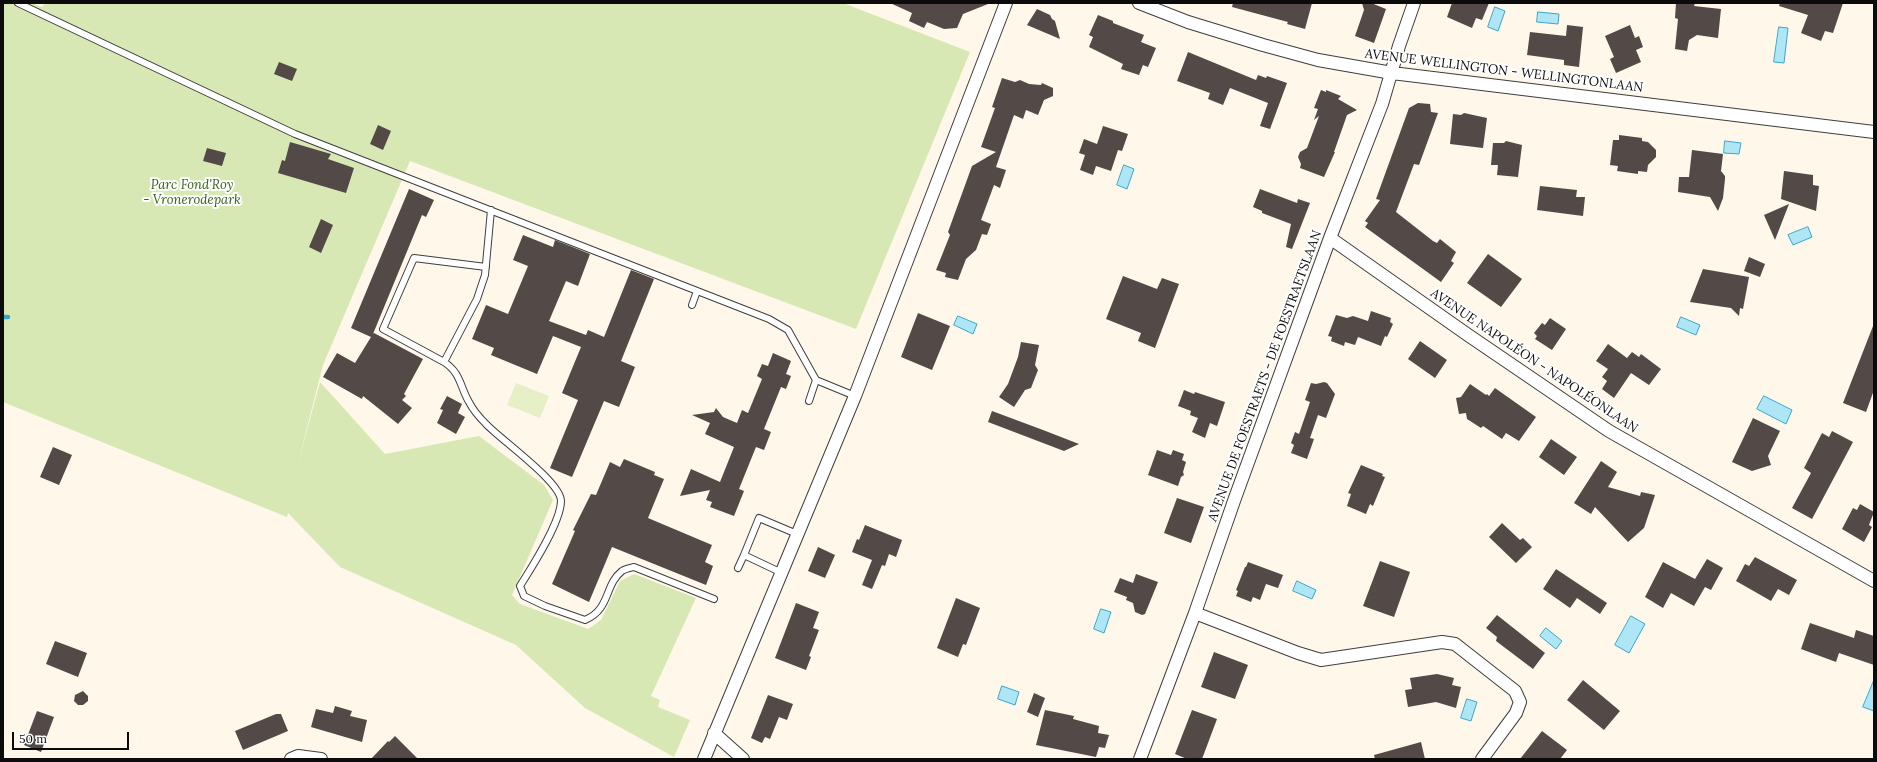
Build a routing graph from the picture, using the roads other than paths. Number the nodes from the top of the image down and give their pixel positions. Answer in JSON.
{"nodes":[{"id":1,"x":18,"y":3,"type":"edge"},
{"id":2,"x":1006,"y":3,"type":"edge"},
{"id":3,"x":1139,"y":3,"type":"edge"},
{"id":4,"x":1414,"y":3,"type":"edge"},
{"id":5,"x":1392,"y":73,"type":"junction"},
{"id":6,"x":1874,"y":132,"type":"edge"},
{"id":7,"x":490,"y":210,"type":"junction"},
{"id":8,"x":1330,"y":238,"type":"junction"},
{"id":9,"x":486,"y":267,"type":"junction"},
{"id":10,"x":697,"y":291,"type":"junction"},
{"id":11,"x":692,"y":305,"type":"dead end"},
{"id":12,"x":444,"y":362,"type":"junction"},
{"id":13,"x":816,"y":380,"type":"junction"},
{"id":14,"x":855,"y":396,"type":"junction"},
{"id":15,"x":809,"y":402,"type":"dead end"},
{"id":16,"x":762,"y":511,"type":"dead end"},
{"id":17,"x":759,"y":518,"type":"junction"},
{"id":18,"x":798,"y":534,"type":"junction"},
{"id":19,"x":744,"y":555,"type":"junction"},
{"id":20,"x":738,"y":568,"type":"dead end"},
{"id":21,"x":782,"y":573,"type":"junction"},
{"id":22,"x":1874,"y":581,"type":"edge"},
{"id":23,"x":714,"y":599,"type":"dead end"},
{"id":24,"x":1195,"y":613,"type":"junction"},
{"id":25,"x":714,"y":733,"type":"junction"},
{"id":26,"x":290,"y":759,"type":"edge"},
{"id":27,"x":321,"y":759,"type":"edge"},
{"id":28,"x":704,"y":759,"type":"edge"},
{"id":29,"x":743,"y":759,"type":"edge"},
{"id":30,"x":1140,"y":759,"type":"edge"},
{"id":31,"x":1482,"y":759,"type":"edge"}],
"edges":[{"from":1,"to":7,"type":"lane"},
{"from":2,"to":14,"type":"street"},
{"from":3,"to":5,"type":"street","name":"AVENUE WELLINGTON - WELLINGTONLAAN"},
{"from":4,"to":5,"type":"street","name":"AVENUE DE FOESTRAETS - DE FOESTRAETSLAAN"},
{"from":5,"to":6,"type":"street","name":"AVENUE WELLINGTON - WELLINGTONLAAN"},
{"from":5,"to":8,"type":"street","name":"AVENUE DE FOESTRAETS - DE FOESTRAETSLAAN"},
{"from":7,"to":9,"type":"lane"},
{"from":7,"to":10,"type":"lane"},
{"from":8,"to":22,"type":"street","name":"AVENUE NAPOLÉON - NAPOLÉONLAAN"},
{"from":8,"to":24,"type":"street","name":"AVENUE DE FOESTRAETS - DE FOESTRAETSLAAN"},
{"from":9,"to":12,"type":"lane"},
{"from":9,"to":12,"type":"lane"},
{"from":10,"to":11,"type":"lane"},
{"from":10,"to":13,"type":"lane"},
{"from":12,"to":23,"type":"lane"},
{"from":13,"to":14,"type":"lane"},
{"from":13,"to":15,"type":"lane"},
{"from":14,"to":18,"type":"street"},
{"from":16,"to":17,"type":"lane"},
{"from":17,"to":18,"type":"lane"},
{"from":17,"to":19,"type":"lane"},
{"from":18,"to":21,"type":"street"},
{"from":19,"to":20,"type":"lane"},
{"from":19,"to":21,"type":"lane"},
{"from":21,"to":25,"type":"street"},
{"from":24,"to":30,"type":"street","name":"AVENUE DE FOESTRAETS - DE FOESTRAETSLAAN"},
{"from":24,"to":31,"type":"street"},
{"from":25,"to":28,"type":"street"},
{"from":25,"to":29,"type":"street"},
{"from":26,"to":27,"type":"street"}]}
